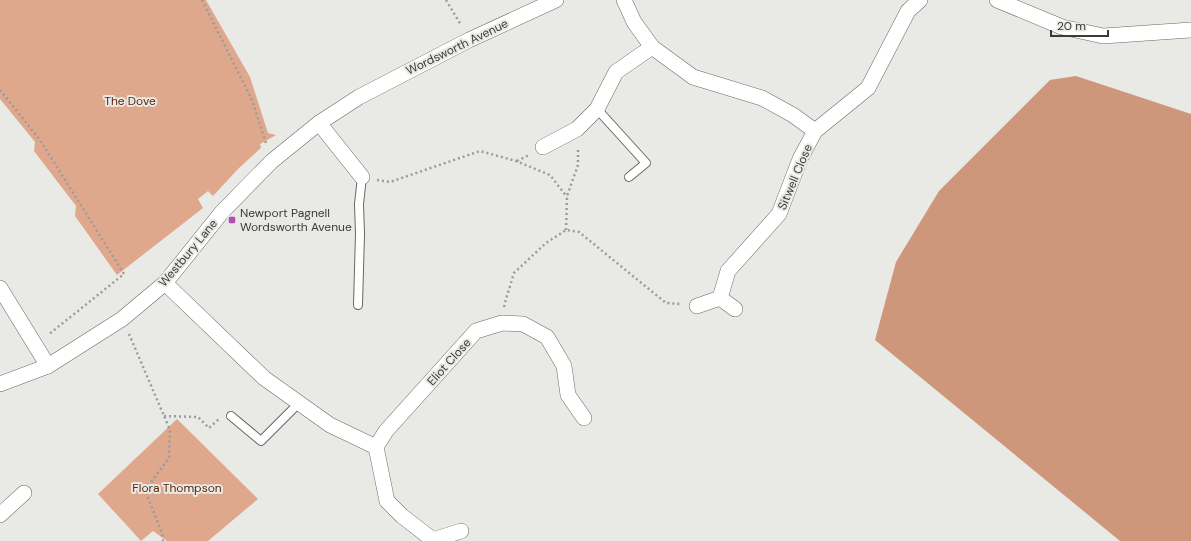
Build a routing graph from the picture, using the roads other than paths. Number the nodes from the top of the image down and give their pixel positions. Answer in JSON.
{"nodes":[{"id":1,"x":556,"y":0,"type":"edge"},
{"id":2,"x":624,"y":0,"type":"edge"},
{"id":3,"x":920,"y":0,"type":"edge"},
{"id":4,"x":997,"y":0,"type":"edge"},
{"id":5,"x":1191,"y":30,"type":"edge"},
{"id":6,"x":652,"y":47,"type":"junction"},
{"id":7,"x":359,"y":97,"type":"joint"},
{"id":8,"x":597,"y":109,"type":"junction"},
{"id":9,"x":319,"y":123,"type":"junction"},
{"id":10,"x":815,"y":131,"type":"junction"},
{"id":11,"x":543,"y":147,"type":"dead end"},
{"id":12,"x":362,"y":177,"type":"joint"},
{"id":13,"x":629,"y":177,"type":"dead end"},
{"id":14,"x":165,"y":283,"type":"junction"},
{"id":15,"x":0,"y":288,"type":"edge"},
{"id":16,"x":720,"y":298,"type":"junction"},
{"id":17,"x":358,"y":306,"type":"dead end"},
{"id":18,"x":696,"y":306,"type":"road end"},
{"id":19,"x":736,"y":309,"type":"dead end"},
{"id":20,"x":48,"y":366,"type":"junction"},
{"id":21,"x":0,"y":384,"type":"edge"},
{"id":22,"x":299,"y":404,"type":"junction"},
{"id":23,"x":231,"y":416,"type":"road end"},
{"id":24,"x":584,"y":418,"type":"dead end"},
{"id":25,"x":376,"y":448,"type":"junction"},
{"id":26,"x":24,"y":493,"type":"dead end"},
{"id":27,"x":0,"y":515,"type":"edge"},
{"id":28,"x":461,"y":531,"type":"dead end"}],
"edges":[{"from":1,"to":7,"type":"street","name":"Wordsworth Avenue"},
{"from":2,"to":6,"type":"street","name":"Sitwell Close"},
{"from":3,"to":10,"type":"street","name":"Sitwell Close"},
{"from":4,"to":5,"type":"street"},
{"from":6,"to":8,"type":"street"},
{"from":6,"to":10,"type":"street","name":"Sitwell Close"},
{"from":7,"to":9,"type":"street","name":"Westbury Lane"},
{"from":8,"to":11,"type":"street"},
{"from":8,"to":13,"type":"lane"},
{"from":9,"to":12,"type":"street"},
{"from":9,"to":14,"type":"street","name":"Westbury Lane"},
{"from":10,"to":16,"type":"street","name":"Sitwell Close"},
{"from":12,"to":17,"type":"lane"},
{"from":14,"to":20,"type":"street","name":"Westbury Lane"},
{"from":14,"to":22,"type":"street"},
{"from":15,"to":20,"type":"street"},
{"from":16,"to":18,"type":"street"},
{"from":16,"to":19,"type":"street"},
{"from":20,"to":21,"type":"street","name":"Westbury Lane"},
{"from":22,"to":23,"type":"lane"},
{"from":22,"to":25,"type":"street"},
{"from":24,"to":25,"type":"street","name":"Eliot Close"},
{"from":25,"to":28,"type":"street"},
{"from":26,"to":27,"type":"street"}]}
